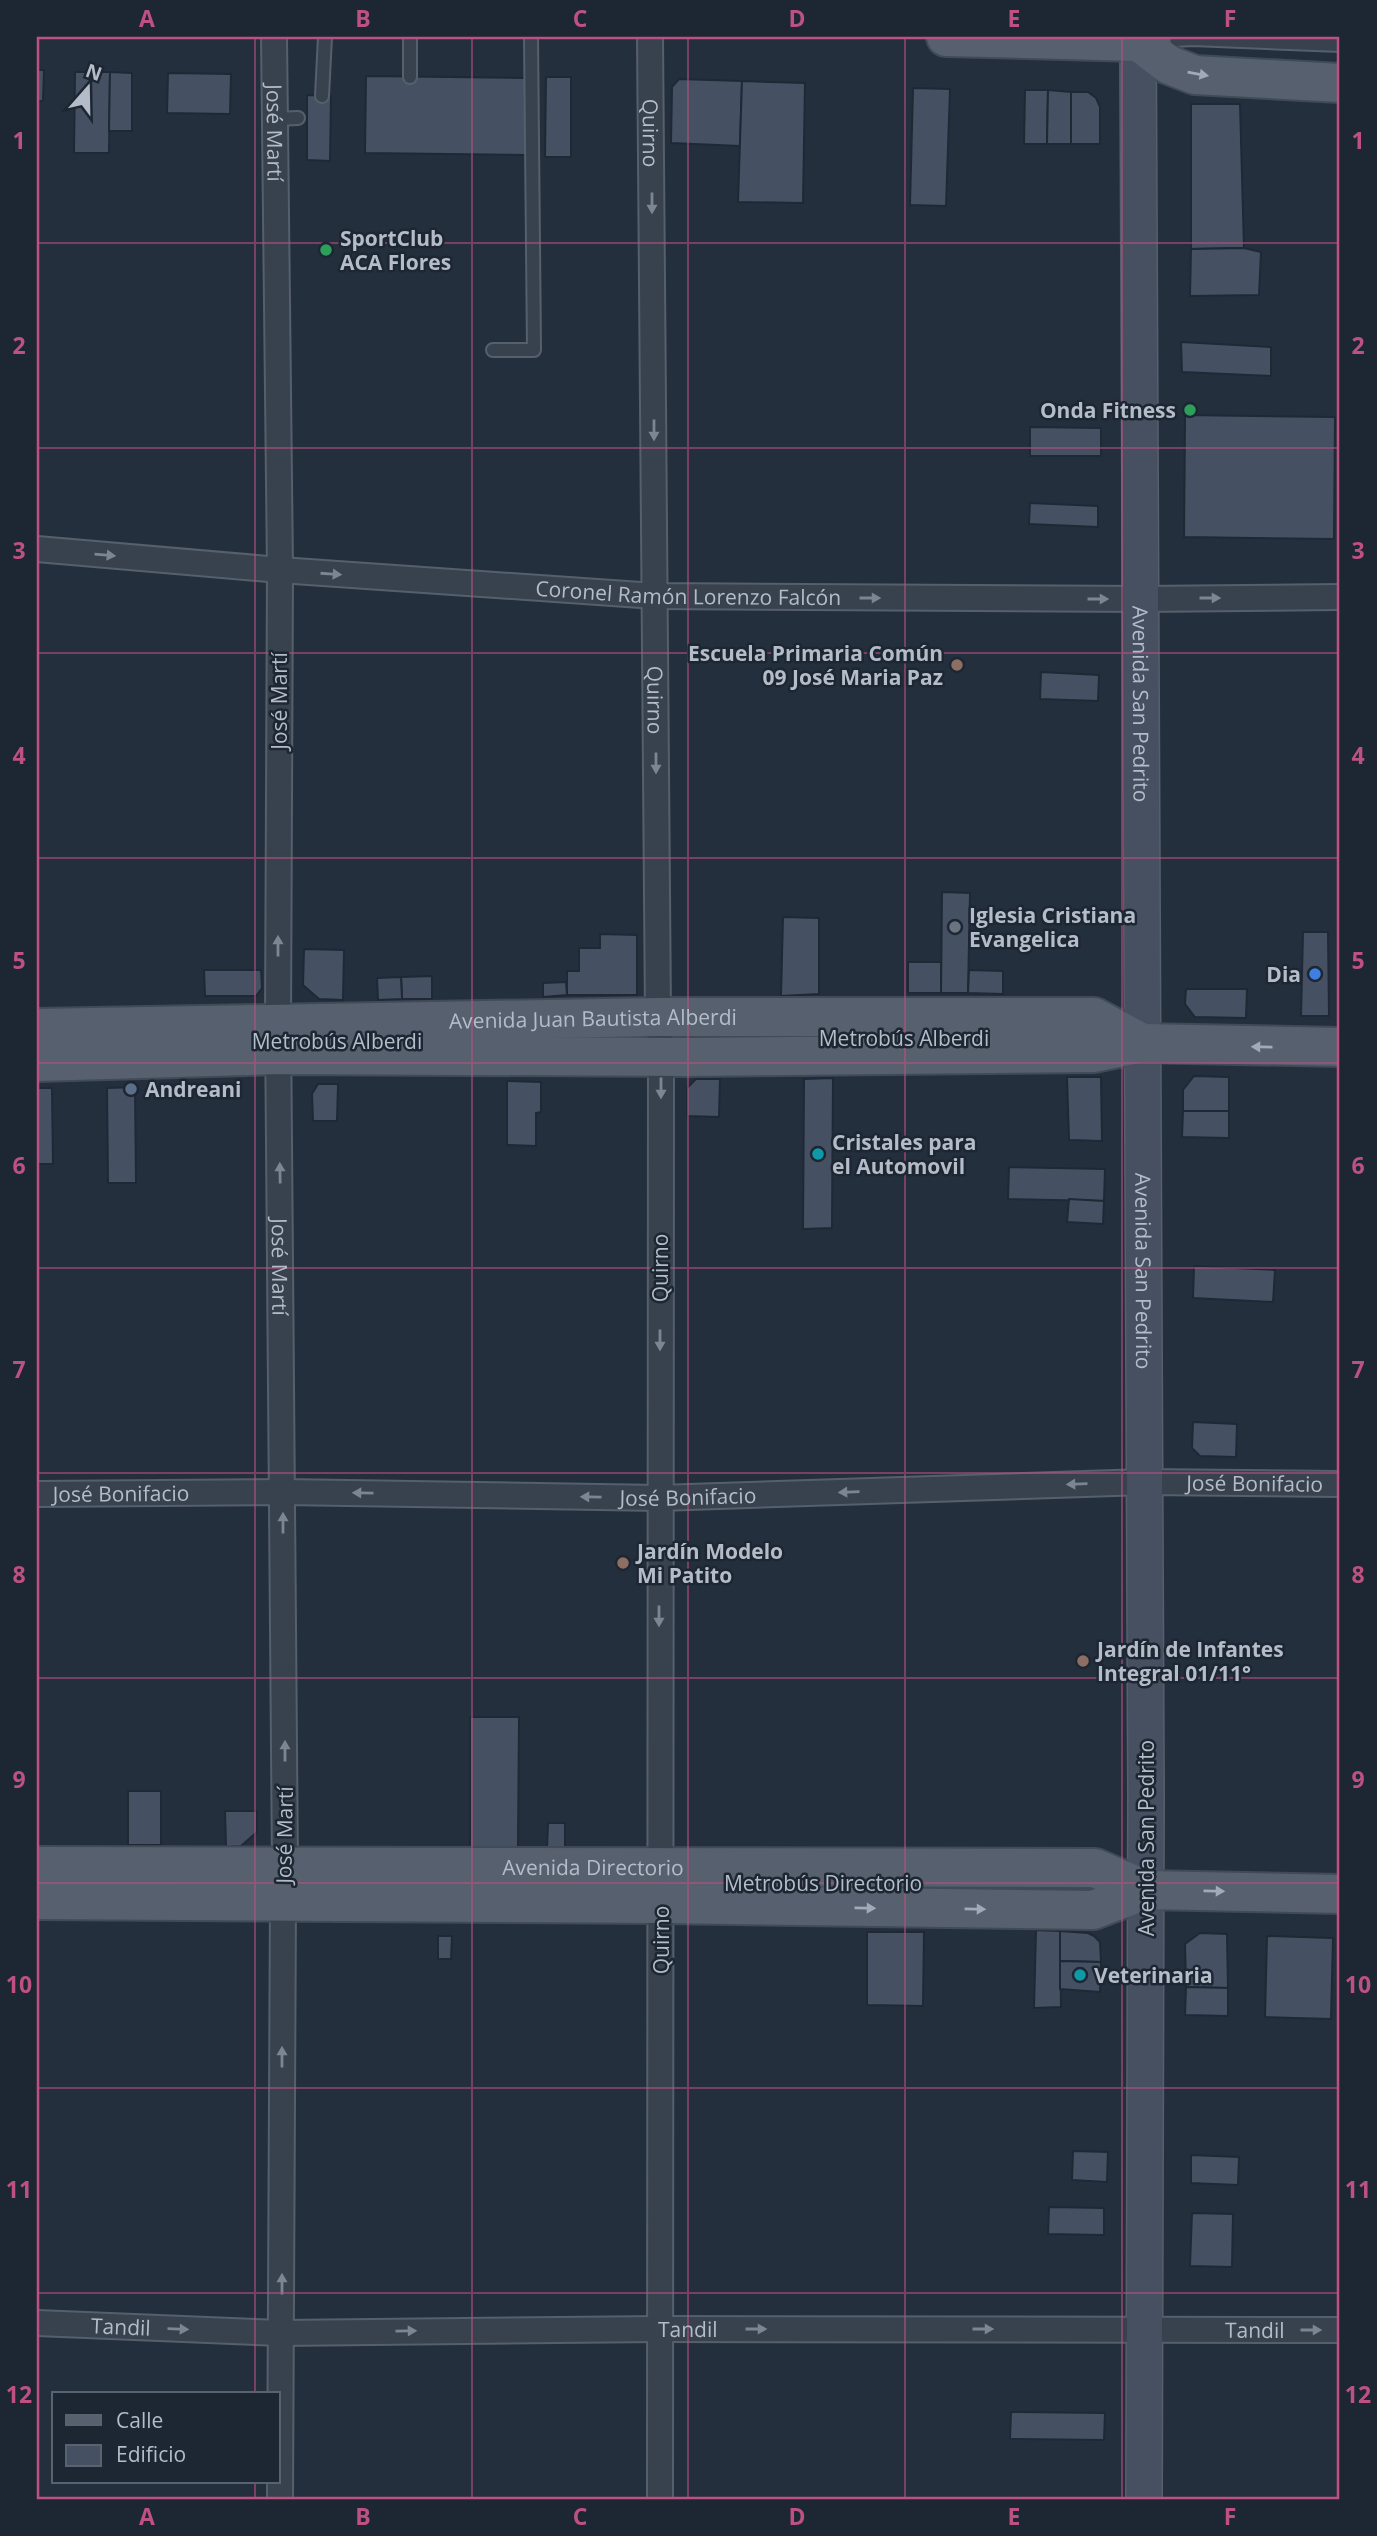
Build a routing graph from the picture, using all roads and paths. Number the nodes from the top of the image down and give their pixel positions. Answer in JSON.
{"nodes":[{"id":1,"x":274,"y":37,"type":"edge"},
{"id":2,"x":325,"y":37,"type":"edge"},
{"id":3,"x":410,"y":37,"type":"edge"},
{"id":4,"x":531,"y":37,"type":"edge"},
{"id":5,"x":650,"y":37,"type":"edge"},
{"id":6,"x":946,"y":37,"type":"edge"},
{"id":7,"x":1143,"y":39,"type":"edge"},
{"id":8,"x":1340,"y":45,"type":"edge"},
{"id":9,"x":410,"y":77,"type":"dead end"},
{"id":10,"x":1340,"y":83,"type":"edge"},
{"id":11,"x":323,"y":96,"type":"dead end"},
{"id":12,"x":493,"y":350,"type":"dead end"},
{"id":13,"x":37,"y":549,"type":"edge"},
{"id":14,"x":280,"y":570,"type":"junction"},
{"id":15,"x":655,"y":596,"type":"junction"},
{"id":16,"x":1340,"y":597,"type":"edge"},
{"id":17,"x":1142,"y":599,"type":"junction"},
{"id":18,"x":37,"y":1028,"type":"edge"},
{"id":19,"x":658,"y":1039,"type":"junction"},
{"id":20,"x":1105,"y":1039,"type":"dead end"},
{"id":21,"x":278,"y":1040,"type":"junction"},
{"id":22,"x":1142,"y":1043,"type":"junction"},
{"id":23,"x":1340,"y":1047,"type":"edge"},
{"id":24,"x":37,"y":1062,"type":"edge"},
{"id":25,"x":1145,"y":1482,"type":"junction"},
{"id":26,"x":1340,"y":1484,"type":"edge"},
{"id":27,"x":283,"y":1492,"type":"junction"},
{"id":28,"x":37,"y":1494,"type":"edge"},
{"id":29,"x":659,"y":1498,"type":"junction"},
{"id":30,"x":37,"y":1866,"type":"edge"},
{"id":31,"x":285,"y":1883,"type":"junction"},
{"id":32,"x":661,"y":1884,"type":"junction"},
{"id":33,"x":1094,"y":1884,"type":"dead end"},
{"id":34,"x":1146,"y":1890,"type":"junction"},
{"id":35,"x":1340,"y":1894,"type":"edge"},
{"id":36,"x":37,"y":1900,"type":"edge"},
{"id":37,"x":37,"y":2323,"type":"edge"},
{"id":38,"x":660,"y":2329,"type":"junction"},
{"id":39,"x":1144,"y":2329,"type":"junction"},
{"id":40,"x":1340,"y":2330,"type":"edge"},
{"id":41,"x":281,"y":2333,"type":"junction"},
{"id":42,"x":280,"y":2499,"type":"edge"},
{"id":43,"x":660,"y":2499,"type":"edge"},
{"id":44,"x":1144,"y":2499,"type":"edge"}],
"edges":[{"from":1,"to":14,"type":"street","name":"José Martí"},
{"from":2,"to":11,"type":"lane"},
{"from":3,"to":9,"type":"lane"},
{"from":4,"to":12,"type":"lane"},
{"from":5,"to":15,"type":"street","name":"Quirno","one_way":true},
{"from":6,"to":7,"type":"main road"},
{"from":7,"to":8,"type":"lane"},
{"from":7,"to":10,"type":"main road","one_way":true},
{"from":7,"to":17,"type":"main road","name":"Avenida San Pedrito"},
{"from":13,"to":14,"type":"street","name":"Coronel Ramón Lorenzo Falcón","one_way":true},
{"from":14,"to":15,"type":"street","name":"Coronel Ramón Lorenzo Falcón","one_way":true},
{"from":21,"to":14,"type":"street","name":"José Martí","one_way":true},
{"from":15,"to":17,"type":"street","name":"Coronel Ramón Lorenzo Falcón","one_way":true},
{"from":15,"to":19,"type":"street","name":"Quirno","one_way":true},
{"from":17,"to":16,"type":"street","name":"Coronel Ramón Lorenzo Falcón","one_way":true},
{"from":17,"to":22,"type":"main road","name":"Avenida San Pedrito"},
{"from":18,"to":21,"type":"main road","name":"Avenida Juan Bautista Alberdi"},
{"from":19,"to":21,"type":"main road","name":"Avenida Juan Bautista Alberdi"},
{"from":19,"to":22,"type":"main road","name":"Avenida Juan Bautista Alberdi"},
{"from":19,"to":29,"type":"street","name":"Quirno","one_way":true},
{"from":20,"to":22,"type":"lane"},
{"from":21,"to":24,"type":"main road","name":"Avenida Juan Bautista Alberdi"},
{"from":27,"to":21,"type":"street","name":"José Martí","one_way":true},
{"from":23,"to":22,"type":"main road","name":"Avenida Juan Bautista Alberdi","one_way":true},
{"from":22,"to":25,"type":"main road","name":"Avenida San Pedrito"},
{"from":25,"to":26,"type":"street","name":"José Bonifacio"},
{"from":25,"to":29,"type":"street","name":"José Bonifacio","one_way":true},
{"from":25,"to":34,"type":"main road","name":"Avenida San Pedrito"},
{"from":27,"to":28,"type":"street","name":"José Bonifacio"},
{"from":29,"to":27,"type":"street","name":"José Bonifacio","one_way":true},
{"from":31,"to":27,"type":"street","name":"José Martí","one_way":true},
{"from":29,"to":32,"type":"street","name":"Quirno","one_way":true},
{"from":30,"to":31,"type":"main road","name":"Avenida Directorio"},
{"from":31,"to":32,"type":"main road","name":"Avenida Directorio"},
{"from":31,"to":36,"type":"main road","name":"Avenida Directorio"},
{"from":41,"to":31,"type":"street","name":"José Martí","one_way":true},
{"from":32,"to":34,"type":"main road","name":"Avenida Directorio","one_way":true},
{"from":32,"to":38,"type":"street","name":"Quirno"},
{"from":33,"to":34,"type":"lane"},
{"from":34,"to":35,"type":"main road","name":"Avenida Directorio","one_way":true},
{"from":34,"to":39,"type":"main road","name":"Avenida San Pedrito"},
{"from":37,"to":41,"type":"street","name":"Tandil","one_way":true},
{"from":38,"to":39,"type":"street","name":"Tandil","one_way":true},
{"from":41,"to":38,"type":"street","name":"Tandil","one_way":true},
{"from":38,"to":43,"type":"street","name":"Quirno"},
{"from":39,"to":40,"type":"street","name":"Tandil","one_way":true},
{"from":39,"to":44,"type":"main road","name":"Avenida San Pedrito"},
{"from":41,"to":42,"type":"street","name":"José Martí"}]}
